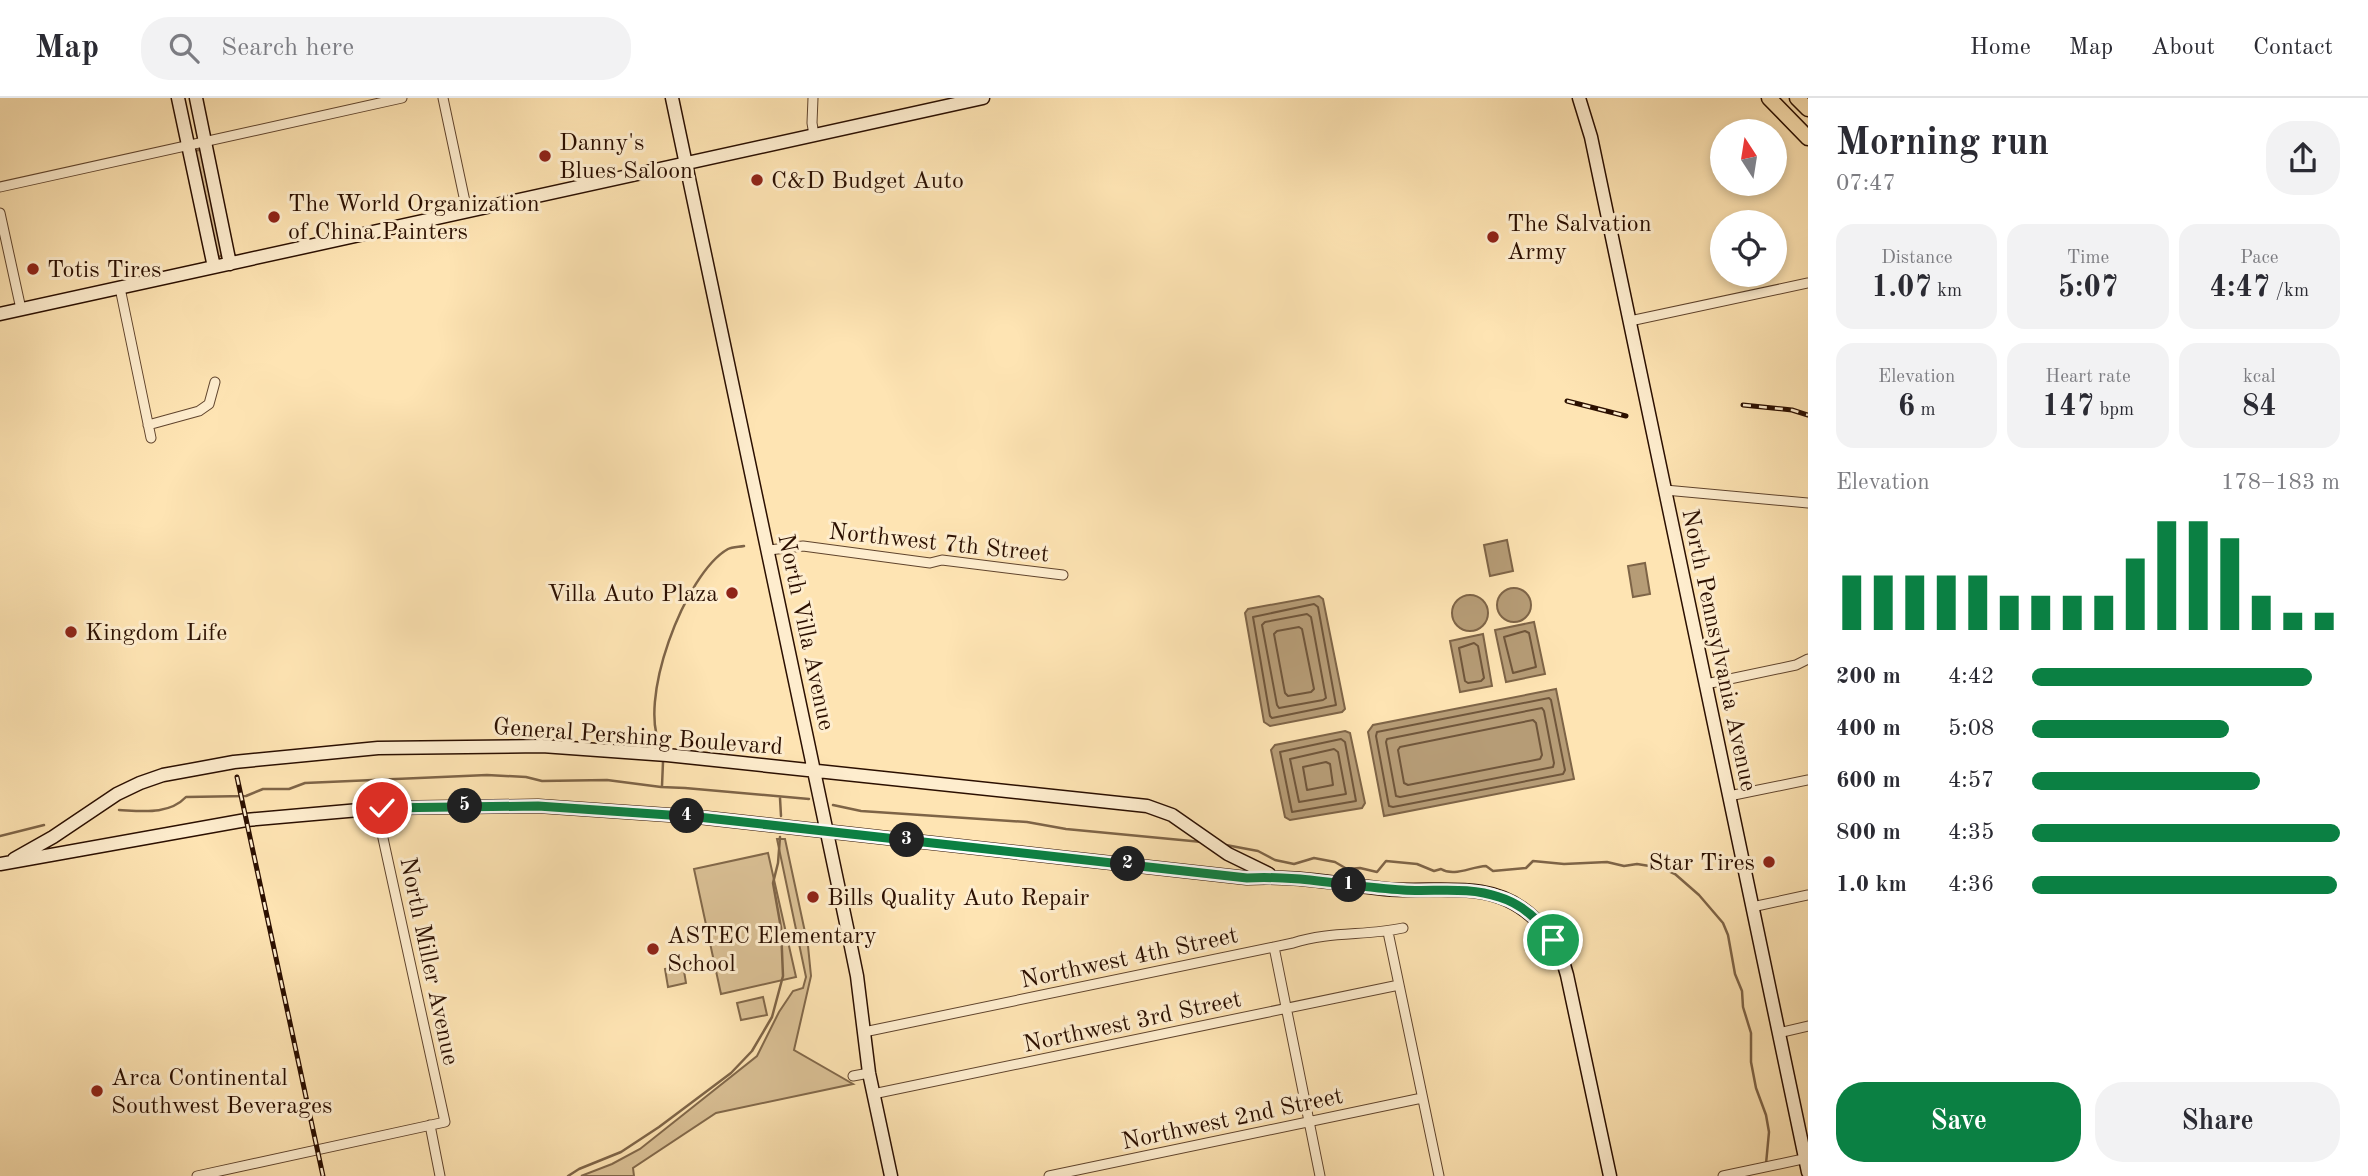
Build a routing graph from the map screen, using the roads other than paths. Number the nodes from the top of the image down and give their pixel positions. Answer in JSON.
{"nodes":[{"id":1,"x":178,"y":98,"type":"edge"},
{"id":2,"x":196,"y":98,"type":"edge"},
{"id":3,"x":402,"y":98,"type":"edge"},
{"id":4,"x":443,"y":98,"type":"edge"},
{"id":5,"x":672,"y":98,"type":"edge"},
{"id":6,"x":813,"y":98,"type":"edge"},
{"id":7,"x":983,"y":98,"type":"edge"},
{"id":8,"x":1579,"y":98,"type":"edge"},
{"id":9,"x":1587,"y":98,"type":"edge"},
{"id":10,"x":1769,"y":98,"type":"edge"},
{"id":11,"x":1797,"y":98,"type":"edge"},
{"id":12,"x":1808,"y":109,"type":"edge"},
{"id":13,"x":814,"y":135,"type":"junction"},
{"id":14,"x":1591,"y":137,"type":"junction"},
{"id":15,"x":1808,"y":138,"type":"edge"},
{"id":16,"x":205,"y":141,"type":"junction"},
{"id":17,"x":188,"y":145,"type":"junction"},
{"id":18,"x":686,"y":163,"type":"junction"},
{"id":19,"x":0,"y":187,"type":"edge"},
{"id":20,"x":467,"y":211,"type":"junction"},
{"id":21,"x":0,"y":214,"type":"edge"},
{"id":22,"x":230,"y":264,"type":"junction"},
{"id":23,"x":214,"y":267,"type":"junction"},
{"id":24,"x":1808,"y":283,"type":"edge"},
{"id":25,"x":120,"y":288,"type":"junction"},
{"id":26,"x":22,"y":309,"type":"junction"},
{"id":27,"x":0,"y":314,"type":"edge"},
{"id":28,"x":1630,"y":321,"type":"junction"},
{"id":29,"x":215,"y":382,"type":"dead end"},
{"id":30,"x":148,"y":425,"type":"junction"},
{"id":31,"x":151,"y":438,"type":"dead end"},
{"id":32,"x":1665,"y":490,"type":"junction"},
{"id":33,"x":1808,"y":503,"type":"edge"},
{"id":34,"x":769,"y":550,"type":"junction"},
{"id":35,"x":1063,"y":575,"type":"dead end"},
{"id":36,"x":1808,"y":659,"type":"edge"},
{"id":37,"x":1706,"y":684,"type":"junction"},
{"id":38,"x":814,"y":770,"type":"junction"},
{"id":39,"x":1808,"y":780,"type":"edge"},
{"id":40,"x":1729,"y":796,"type":"junction"},
{"id":41,"x":382,"y":808,"type":"junction"},
{"id":42,"x":827,"y":831,"type":"junction"},
{"id":43,"x":1222,"y":849,"type":"junction"},
{"id":44,"x":3,"y":863,"type":"edge"},
{"id":45,"x":1208,"y":873,"type":"junction"},
{"id":46,"x":1272,"y":876,"type":"junction"},
{"id":47,"x":1808,"y":895,"type":"edge"},
{"id":48,"x":1752,"y":907,"type":"junction"},
{"id":49,"x":1404,"y":928,"type":"dead end"},
{"id":50,"x":1388,"y":932,"type":"junction"},
{"id":51,"x":1274,"y":947,"type":"junction"},
{"id":52,"x":1399,"y":985,"type":"junction"},
{"id":53,"x":1287,"y":1008,"type":"junction"},
{"id":54,"x":1808,"y":1026,"type":"edge"},
{"id":55,"x":864,"y":1032,"type":"junction"},
{"id":56,"x":1779,"y":1033,"type":"junction"},
{"id":57,"x":869,"y":1073,"type":"junction"},
{"id":58,"x":853,"y":1076,"type":"dead end"},
{"id":59,"x":873,"y":1094,"type":"junction"},
{"id":60,"x":1422,"y":1098,"type":"junction"},
{"id":61,"x":1309,"y":1122,"type":"junction"},
{"id":62,"x":430,"y":1125,"type":"junction"},
{"id":63,"x":1807,"y":1163,"type":"edge"},
{"id":64,"x":197,"y":1176,"type":"edge"},
{"id":65,"x":440,"y":1176,"type":"edge"},
{"id":66,"x":891,"y":1176,"type":"edge"},
{"id":67,"x":1049,"y":1176,"type":"edge"},
{"id":68,"x":1321,"y":1176,"type":"edge"},
{"id":69,"x":1439,"y":1176,"type":"edge"},
{"id":70,"x":1610,"y":1176,"type":"edge"},
{"id":71,"x":1723,"y":1176,"type":"edge"}],
"edges":[{"from":1,"to":17,"type":"main road"},
{"from":2,"to":16,"type":"main road"},
{"from":3,"to":16,"type":"street"},
{"from":4,"to":20,"type":"street"},
{"from":5,"to":18,"type":"main road","name":"North Villa Avenue"},
{"from":6,"to":13,"type":"street"},
{"from":7,"to":13,"type":"main road"},
{"from":8,"to":14,"type":"main road","name":"North Pennsylvania Avenue"},
{"from":9,"to":14,"type":"main road","name":"North Pennsylvania Avenue"},
{"from":10,"to":15,"type":"main road"},
{"from":11,"to":12,"type":"main road"},
{"from":13,"to":18,"type":"main road"},
{"from":14,"to":28,"type":"main road","name":"North Pennsylvania Avenue"},
{"from":16,"to":17,"type":"street"},
{"from":16,"to":22,"type":"main road"},
{"from":17,"to":19,"type":"street"},
{"from":17,"to":23,"type":"main road"},
{"from":18,"to":20,"type":"main road"},
{"from":18,"to":34,"type":"main road","name":"North Villa Avenue"},
{"from":20,"to":22,"type":"main road"},
{"from":21,"to":26,"type":"street"},
{"from":22,"to":23,"type":"main road"},
{"from":23,"to":25,"type":"main road"},
{"from":24,"to":28,"type":"street"},
{"from":25,"to":26,"type":"main road"},
{"from":25,"to":30,"type":"street"},
{"from":26,"to":27,"type":"main road"},
{"from":28,"to":32,"type":"main road","name":"North Pennsylvania Avenue"},
{"from":29,"to":30,"type":"street"},
{"from":30,"to":31,"type":"street"},
{"from":32,"to":33,"type":"street"},
{"from":32,"to":37,"type":"main road","name":"North Pennsylvania Avenue"},
{"from":34,"to":35,"type":"street","name":"Northwest 7th Street"},
{"from":34,"to":38,"type":"main road","name":"North Villa Avenue"},
{"from":36,"to":37,"type":"street"},
{"from":37,"to":40,"type":"main road","name":"North Pennsylvania Avenue"},
{"from":38,"to":42,"type":"main road","name":"North Villa Avenue"},
{"from":38,"to":43,"type":"main road","name":"General Pershing Boulevard"},
{"from":38,"to":44,"type":"main road","name":"General Pershing Boulevard"},
{"from":39,"to":40,"type":"street"},
{"from":40,"to":48,"type":"main road","name":"North Pennsylvania Avenue"},
{"from":41,"to":42,"type":"main road","name":"General Pershing Boulevard"},
{"from":41,"to":44,"type":"main road","name":"General Pershing Boulevard"},
{"from":41,"to":62,"type":"street","name":"North Miller Avenue"},
{"from":42,"to":45,"type":"main road","name":"General Pershing Boulevard"},
{"from":42,"to":55,"type":"main road","name":"North Villa Avenue"},
{"from":43,"to":45,"type":"main road"},
{"from":43,"to":46,"type":"main road","name":"General Pershing Boulevard"},
{"from":45,"to":46,"type":"main road","name":"General Pershing Boulevard"},
{"from":46,"to":70,"type":"main road","name":"General Pershing Boulevard"},
{"from":47,"to":48,"type":"street"},
{"from":48,"to":56,"type":"main road","name":"North Pennsylvania Avenue"},
{"from":49,"to":50,"type":"street","name":"Northwest 4th Street"},
{"from":50,"to":51,"type":"street","name":"Northwest 4th Street"},
{"from":50,"to":52,"type":"street"},
{"from":51,"to":53,"type":"street"},
{"from":51,"to":55,"type":"street","name":"Northwest 4th Street"},
{"from":52,"to":53,"type":"street","name":"Northwest 3rd Street"},
{"from":52,"to":60,"type":"street"},
{"from":53,"to":59,"type":"street","name":"Northwest 3rd Street"},
{"from":53,"to":61,"type":"street"},
{"from":54,"to":56,"type":"street"},
{"from":55,"to":57,"type":"main road","name":"North Villa Avenue"},
{"from":56,"to":63,"type":"main road","name":"North Pennsylvania Avenue"},
{"from":57,"to":58,"type":"street"},
{"from":57,"to":59,"type":"main road","name":"North Villa Avenue"},
{"from":59,"to":66,"type":"main road","name":"North Villa Avenue"},
{"from":60,"to":61,"type":"street","name":"Northwest 2nd Street"},
{"from":60,"to":69,"type":"street"},
{"from":61,"to":67,"type":"street","name":"Northwest 2nd Street"},
{"from":61,"to":68,"type":"street"},
{"from":62,"to":64,"type":"street"},
{"from":62,"to":65,"type":"street"},
{"from":63,"to":71,"type":"street"}]}
